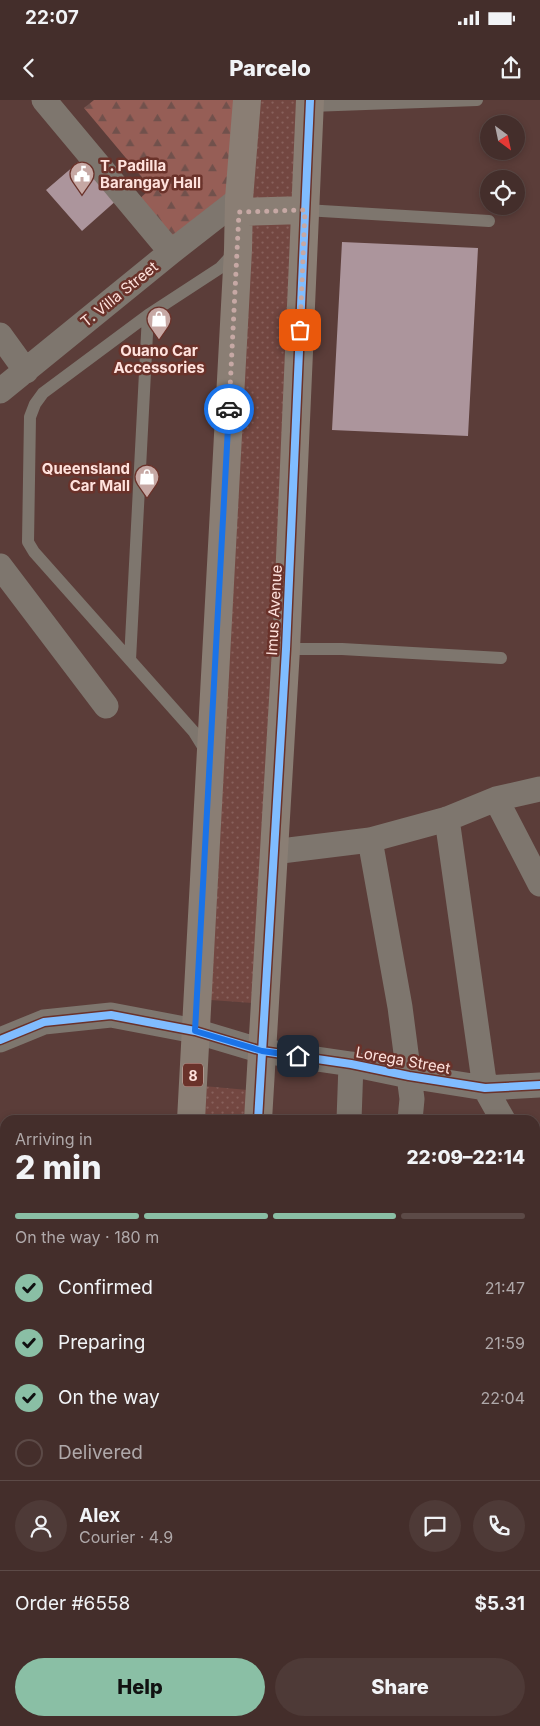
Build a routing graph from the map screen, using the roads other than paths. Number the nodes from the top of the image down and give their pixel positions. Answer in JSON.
{"nodes":[{"id":1,"x":44,"y":100,"type":"edge"},
{"id":2,"x":247,"y":100,"type":"edge"},
{"id":3,"x":465,"y":100,"type":"edge"},
{"id":4,"x":477,"y":100,"type":"edge"},
{"id":5,"x":310,"y":103,"type":"edge"},
{"id":6,"x":239,"y":205,"type":"junction"},
{"id":7,"x":305,"y":210,"type":"junction"},
{"id":8,"x":489,"y":221,"type":"dead end"},
{"id":9,"x":238,"y":250,"type":"junction"},
{"id":10,"x":171,"y":252,"type":"junction"},
{"id":11,"x":148,"y":315,"type":"junction"},
{"id":12,"x":0,"y":335,"type":"edge"},
{"id":13,"x":26,"y":371,"type":"junction"},
{"id":14,"x":0,"y":391,"type":"edge"},
{"id":15,"x":0,"y":566,"type":"edge"},
{"id":16,"x":286,"y":649,"type":"junction"},
{"id":17,"x":501,"y":658,"type":"dead end"},
{"id":18,"x":130,"y":660,"type":"junction"},
{"id":19,"x":106,"y":706,"type":"dead end"},
{"id":20,"x":210,"y":758,"type":"junction"},
{"id":21,"x":540,"y":789,"type":"edge"},
{"id":22,"x":496,"y":799,"type":"junction"},
{"id":23,"x":447,"y":819,"type":"junction"},
{"id":24,"x":370,"y":840,"type":"junction"},
{"id":25,"x":273,"y":852,"type":"junction"},
{"id":26,"x":539,"y":885,"type":"edge"},
{"id":27,"x":195,"y":1031,"type":"junction"},
{"id":28,"x":0,"y":1040,"type":"edge"},
{"id":29,"x":262,"y":1051,"type":"junction"},
{"id":30,"x":351,"y":1064,"type":"junction"},
{"id":31,"x":540,"y":1085,"type":"edge"},
{"id":32,"x":485,"y":1088,"type":"junction"},
{"id":33,"x":410,"y":1098,"type":"edge"},
{"id":34,"x":191,"y":1115,"type":"edge"},
{"id":35,"x":258,"y":1115,"type":"edge"},
{"id":36,"x":349,"y":1115,"type":"edge"},
{"id":37,"x":422,"y":1115,"type":"edge"},
{"id":38,"x":500,"y":1115,"type":"edge"}],
"edges":[{"from":1,"to":10,"type":"street"},
{"from":2,"to":6,"type":"main road","number":"8"},
{"from":3,"to":4,"type":"lane"},
{"from":3,"to":5,"type":"lane"},
{"from":5,"to":7,"type":"main road","name":"Imus Avenue"},
{"from":6,"to":7,"type":"main road"},
{"from":6,"to":9,"type":"main road","number":"8"},
{"from":6,"to":10,"type":"street","name":"T. Villa Street"},
{"from":7,"to":8,"type":"lane"},
{"from":7,"to":16,"type":"main road","name":"Imus Avenue"},
{"from":9,"to":11,"type":"lane"},
{"from":9,"to":20,"type":"main road","number":"8"},
{"from":10,"to":13,"type":"street","name":"T. Villa Street"},
{"from":11,"to":18,"type":"lane"},
{"from":11,"to":18,"type":"lane"},
{"from":12,"to":13,"type":"street"},
{"from":13,"to":14,"type":"street","name":"T. Villa Street"},
{"from":15,"to":19,"type":"street"},
{"from":16,"to":17,"type":"lane"},
{"from":16,"to":25,"type":"main road","name":"Imus Avenue"},
{"from":18,"to":20,"type":"lane"},
{"from":20,"to":27,"type":"main road","number":"8"},
{"from":21,"to":22,"type":"street"},
{"from":22,"to":23,"type":"street"},
{"from":22,"to":26,"type":"street"},
{"from":23,"to":24,"type":"street"},
{"from":23,"to":32,"type":"street"},
{"from":24,"to":25,"type":"street"},
{"from":24,"to":33,"type":"street"},
{"from":25,"to":29,"type":"main road","name":"Imus Avenue"},
{"from":27,"to":28,"type":"street","name":"Lorega Street"},
{"from":27,"to":29,"type":"street","name":"Lorega Street"},
{"from":27,"to":34,"type":"main road","number":"8"},
{"from":29,"to":30,"type":"street","name":"Lorega Street"},
{"from":29,"to":35,"type":"main road","name":"Imus Avenue"},
{"from":30,"to":33,"type":"street","name":"Lorega Street"},
{"from":30,"to":36,"type":"street"},
{"from":31,"to":32,"type":"street","name":"Lorega Street"},
{"from":32,"to":33,"type":"street","name":"Lorega Street"},
{"from":32,"to":38,"type":"street"},
{"from":33,"to":37,"type":"street"}]}
